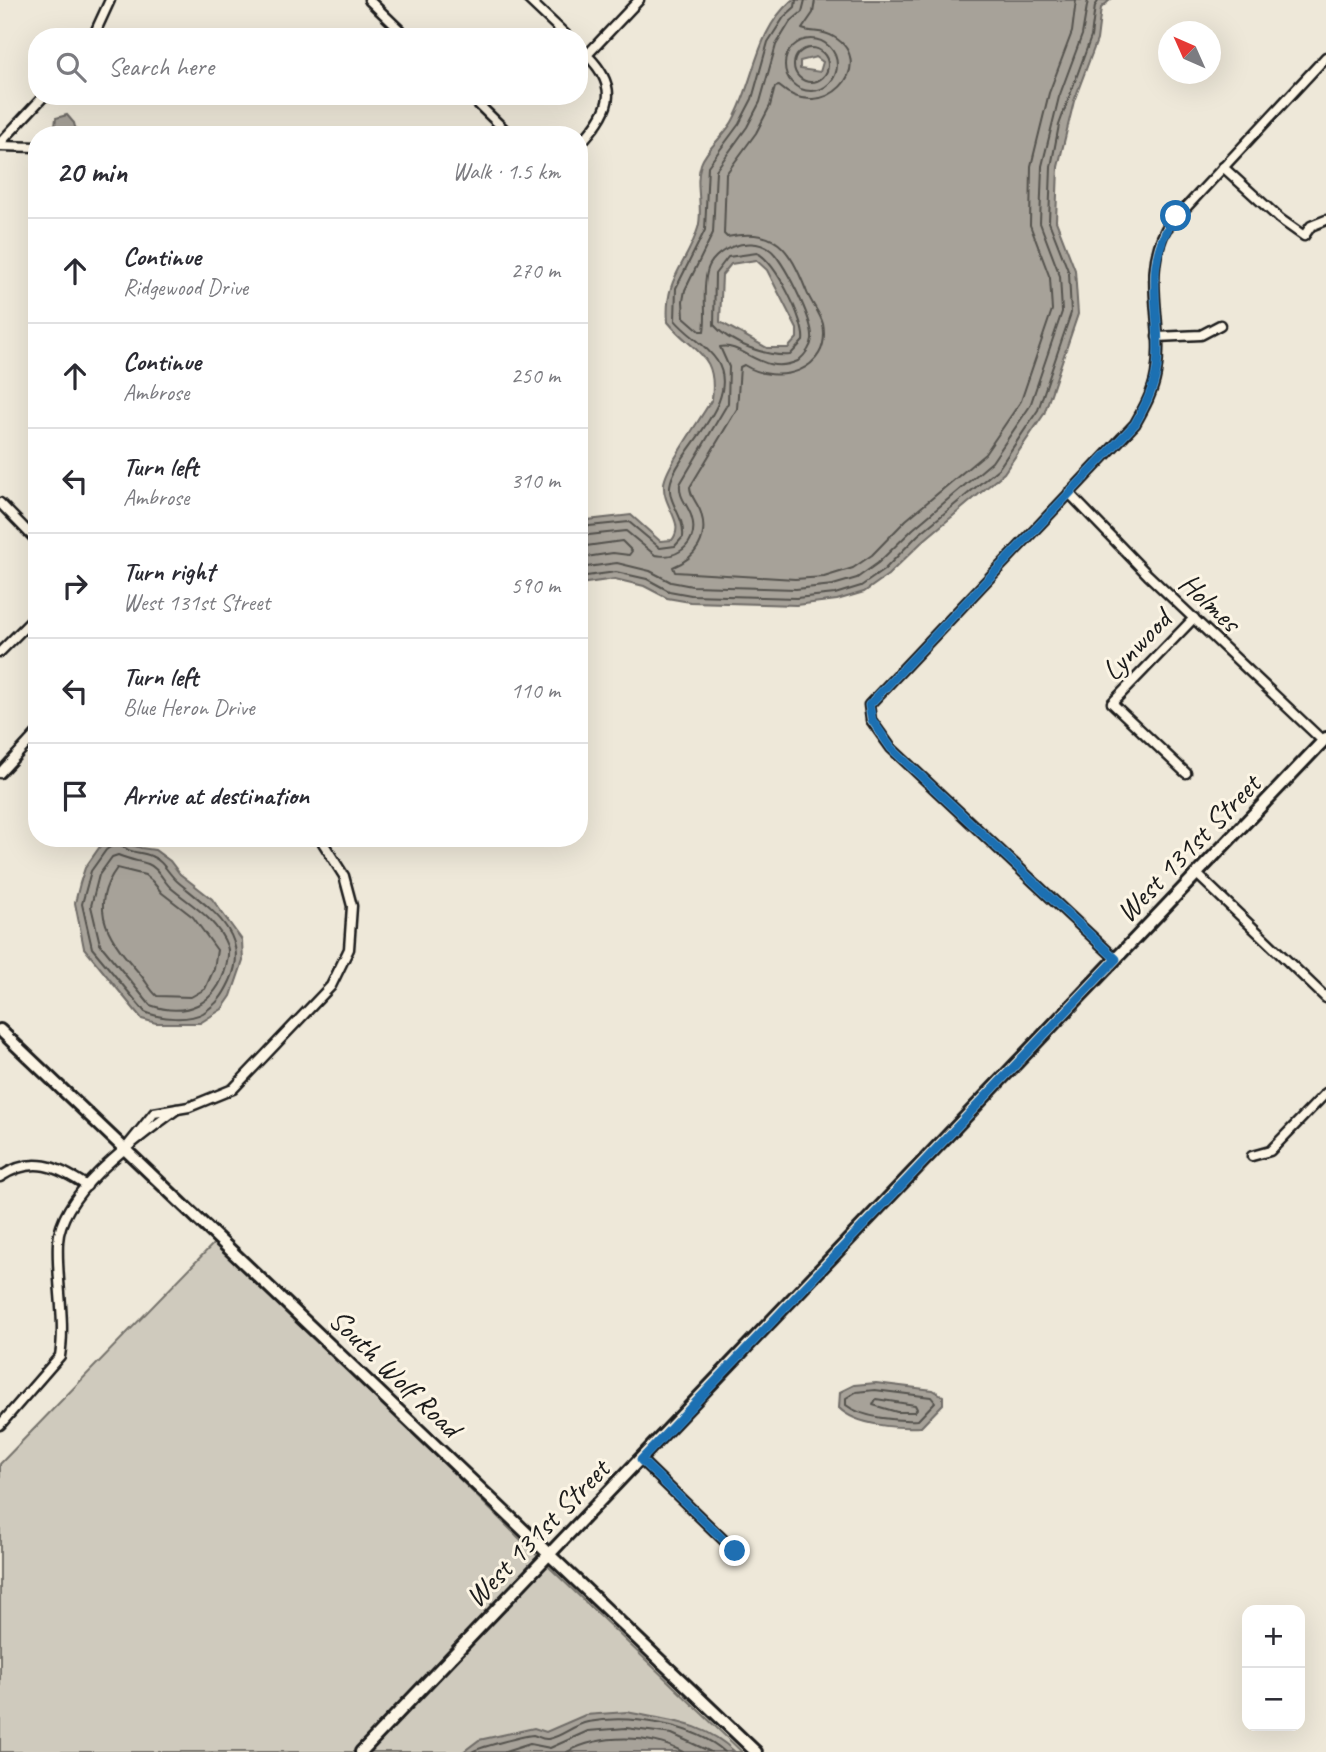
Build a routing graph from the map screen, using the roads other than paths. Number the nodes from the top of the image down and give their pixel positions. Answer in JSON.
{"nodes":[{"id":1,"x":110,"y":0,"type":"edge"},
{"id":2,"x":369,"y":0,"type":"edge"},
{"id":3,"x":529,"y":0,"type":"edge"},
{"id":4,"x":639,"y":0,"type":"edge"},
{"id":5,"x":97,"y":28,"type":"edge"},
{"id":6,"x":398,"y":28,"type":"edge"},
{"id":7,"x":559,"y":28,"type":"edge"},
{"id":8,"x":588,"y":54,"type":"edge"},
{"id":9,"x":588,"y":56,"type":"edge"},
{"id":10,"x":1326,"y":57,"type":"edge"},
{"id":11,"x":36,"y":105,"type":"edge"},
{"id":12,"x":479,"y":105,"type":"edge"},
{"id":13,"x":501,"y":126,"type":"edge"},
{"id":14,"x":588,"y":134,"type":"edge"},
{"id":15,"x":0,"y":144,"type":"edge"},
{"id":16,"x":28,"y":146,"type":"edge"},
{"id":17,"x":1223,"y":167,"type":"junction"},
{"id":18,"x":1326,"y":220,"type":"edge"},
{"id":19,"x":1220,"y":325,"type":"dead end"},
{"id":20,"x":1157,"y":337,"type":"junction"},
{"id":21,"x":1069,"y":493,"type":"junction"},
{"id":22,"x":0,"y":503,"type":"edge"},
{"id":23,"x":28,"y":532,"type":"edge"},
{"id":24,"x":1194,"y":618,"type":"junction"},
{"id":25,"x":28,"y":624,"type":"edge"},
{"id":26,"x":0,"y":652,"type":"edge"},
{"id":27,"x":1325,"y":739,"type":"edge"},
{"id":28,"x":28,"y":743,"type":"edge"},
{"id":29,"x":0,"y":773,"type":"edge"},
{"id":30,"x":1186,"y":773,"type":"dead end"},
{"id":31,"x":326,"y":847,"type":"edge"},
{"id":32,"x":1198,"y":875,"type":"junction"},
{"id":33,"x":1116,"y":959,"type":"junction"},
{"id":34,"x":1326,"y":998,"type":"edge"},
{"id":35,"x":0,"y":1030,"type":"edge"},
{"id":36,"x":1326,"y":1093,"type":"edge"},
{"id":37,"x":125,"y":1149,"type":"junction"},
{"id":38,"x":1252,"y":1156,"type":"dead end"},
{"id":39,"x":0,"y":1177,"type":"edge"},
{"id":40,"x":87,"y":1186,"type":"junction"},
{"id":41,"x":0,"y":1425,"type":"edge"},
{"id":42,"x":641,"y":1460,"type":"junction"},
{"id":43,"x":735,"y":1551,"type":"dead end"},
{"id":44,"x":550,"y":1556,"type":"junction"},
{"id":45,"x":361,"y":1752,"type":"edge"},
{"id":46,"x":756,"y":1752,"type":"edge"}],
"edges":[{"from":1,"to":5,"type":"street"},
{"from":2,"to":6,"type":"street"},
{"from":3,"to":7,"type":"street"},
{"from":4,"to":8,"type":"street"},
{"from":9,"to":14,"type":"street"},
{"from":10,"to":17,"type":"street"},
{"from":11,"to":15,"type":"street"},
{"from":12,"to":13,"type":"street"},
{"from":15,"to":16,"type":"street"},
{"from":17,"to":18,"type":"street"},
{"from":17,"to":20,"type":"street"},
{"from":19,"to":20,"type":"street"},
{"from":20,"to":21,"type":"street"},
{"from":21,"to":24,"type":"street","name":"Holmes"},
{"from":21,"to":33,"type":"street"},
{"from":22,"to":23,"type":"street"},
{"from":24,"to":27,"type":"street","name":"Holmes"},
{"from":24,"to":30,"type":"street","name":"Lynwood"},
{"from":25,"to":26,"type":"street"},
{"from":27,"to":32,"type":"street","name":"West 131st Street"},
{"from":28,"to":29,"type":"street"},
{"from":31,"to":37,"type":"street"},
{"from":32,"to":33,"type":"street","name":"West 131st Street"},
{"from":32,"to":34,"type":"street"},
{"from":33,"to":42,"type":"street","name":"West 131st Street"},
{"from":35,"to":37,"type":"street","name":"South Wolf Road"},
{"from":36,"to":38,"type":"street"},
{"from":37,"to":40,"type":"street"},
{"from":37,"to":44,"type":"street","name":"South Wolf Road"},
{"from":39,"to":40,"type":"street"},
{"from":40,"to":41,"type":"street"},
{"from":42,"to":43,"type":"street"},
{"from":42,"to":44,"type":"street","name":"West 131st Street"},
{"from":44,"to":45,"type":"street","name":"West 131st Street"},
{"from":44,"to":46,"type":"street","name":"South Wolf Road"}]}
